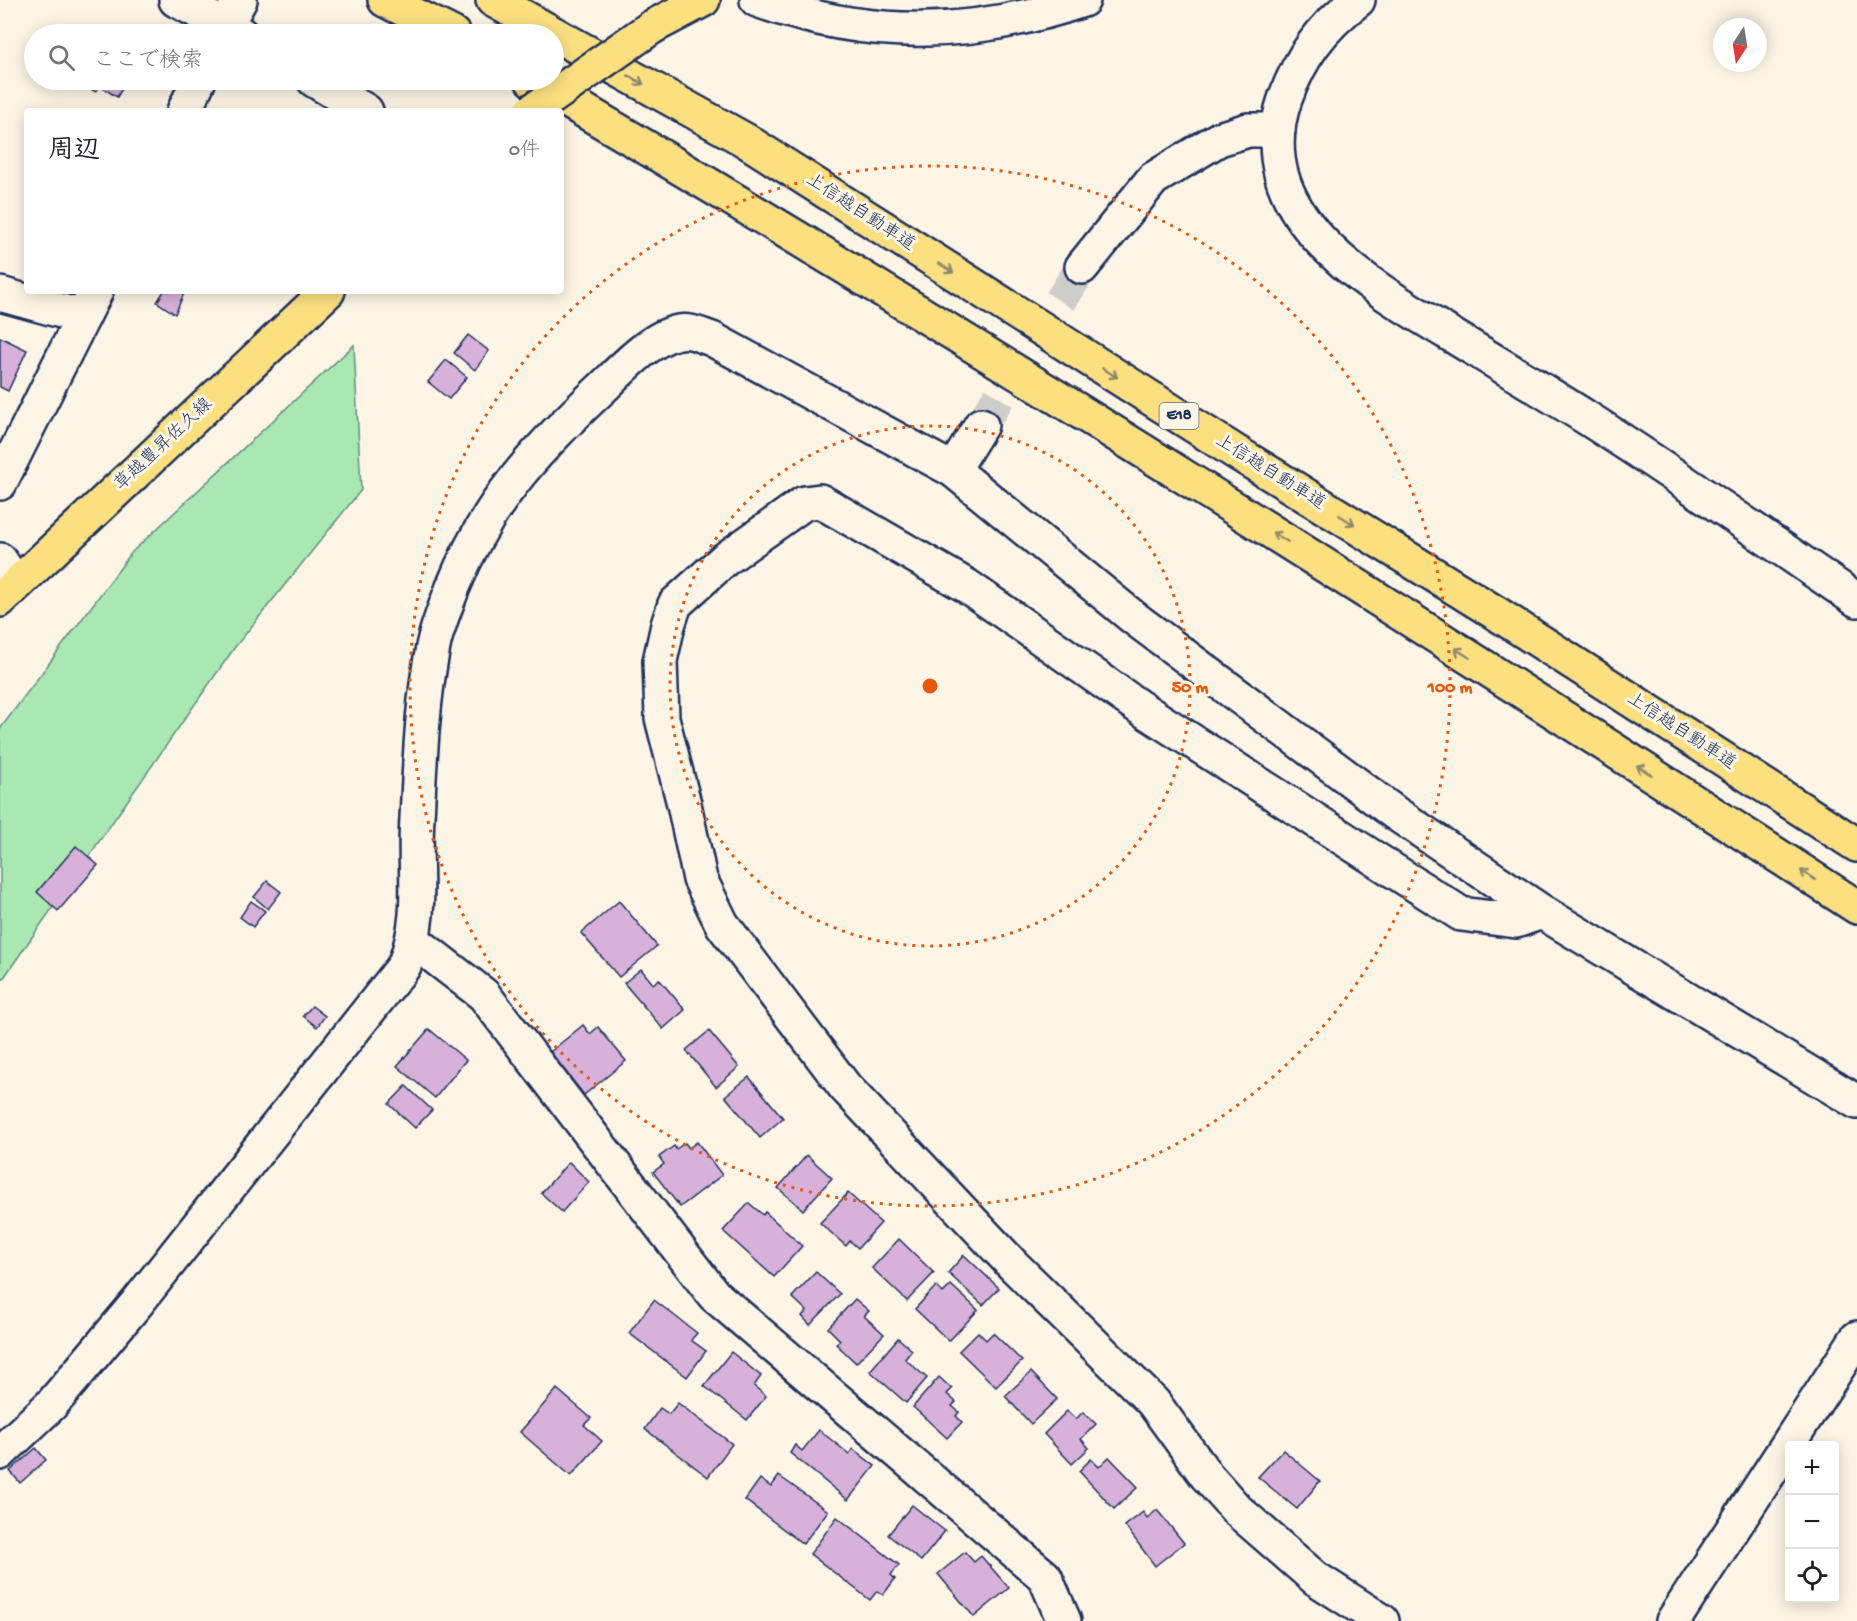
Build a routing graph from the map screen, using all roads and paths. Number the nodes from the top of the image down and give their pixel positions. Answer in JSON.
{"nodes":[{"id":1,"x":176,"y":0,"type":"edge"},
{"id":2,"x":385,"y":0,"type":"edge"},
{"id":3,"x":493,"y":0,"type":"edge"},
{"id":4,"x":702,"y":0,"type":"edge"},
{"id":5,"x":757,"y":0,"type":"edge"},
{"id":6,"x":1083,"y":0,"type":"edge"},
{"id":7,"x":1358,"y":0,"type":"edge"},
{"id":8,"x":232,"y":21,"type":"edge"},
{"id":9,"x":433,"y":24,"type":"edge"},
{"id":10,"x":536,"y":24,"type":"edge"},
{"id":11,"x":564,"y":39,"type":"edge"},
{"id":12,"x":564,"y":89,"type":"edge"},
{"id":13,"x":194,"y":90,"type":"edge"},
{"id":14,"x":331,"y":90,"type":"edge"},
{"id":15,"x":549,"y":90,"type":"edge"},
{"id":16,"x":562,"y":90,"type":"edge"},
{"id":17,"x":185,"y":108,"type":"edge"},
{"id":18,"x":361,"y":108,"type":"edge"},
{"id":19,"x":536,"y":108,"type":"edge"},
{"id":20,"x":1278,"y":130,"type":"junction"},
{"id":21,"x":1082,"y":267,"type":"tunnel mouth"},
{"id":22,"x":0,"y":294,"type":"edge"},
{"id":23,"x":325,"y":294,"type":"edge"},
{"id":24,"x":89,"y":304,"type":"edge"},
{"id":25,"x":981,"y":425,"type":"tunnel mouth"},
{"id":26,"x":953,"y":470,"type":"junction"},
{"id":27,"x":0,"y":483,"type":"edge"},
{"id":28,"x":5,"y":581,"type":"edge"},
{"id":29,"x":1857,"y":600,"type":"edge"},
{"id":30,"x":1857,"y":845,"type":"edge"},
{"id":31,"x":1857,"y":907,"type":"edge"},
{"id":32,"x":1542,"y":912,"type":"junction"},
{"id":33,"x":414,"y":941,"type":"junction"},
{"id":34,"x":1857,"y":1102,"type":"edge"},
{"id":35,"x":1857,"y":1338,"type":"edge"},
{"id":36,"x":0,"y":1454,"type":"edge"},
{"id":37,"x":1064,"y":1621,"type":"edge"},
{"id":38,"x":1382,"y":1621,"type":"edge"},
{"id":39,"x":1673,"y":1621,"type":"edge"}],
"edges":[{"from":1,"to":8,"type":"street"},
{"from":2,"to":9,"type":"main road"},
{"from":3,"to":10,"type":"main road","name":"上信越自動車道","number":"E18","one_way":true},
{"from":4,"to":12,"type":"main road","bridge":true},
{"from":5,"to":6,"type":"street"},
{"from":7,"to":20,"type":"street"},
{"from":11,"to":30,"type":"main road","name":"上信越自動車道","number":"E18","one_way":true},
{"from":13,"to":17,"type":"street"},
{"from":14,"to":18,"type":"street"},
{"from":31,"to":15,"type":"main road","one_way":true},
{"from":16,"to":19,"type":"main road","bridge":true},
{"from":20,"to":21,"type":"street"},
{"from":20,"to":29,"type":"street"},
{"from":22,"to":24,"type":"street"},
{"from":23,"to":28,"type":"main road","name":"草越豊昇佐久線"},
{"from":24,"to":27,"type":"street"},
{"from":25,"to":26,"type":"street"},
{"from":26,"to":32,"type":"street"},
{"from":26,"to":33,"type":"street"},
{"from":32,"to":34,"type":"street"},
{"from":32,"to":38,"type":"street"},
{"from":33,"to":36,"type":"street"},
{"from":33,"to":37,"type":"street"},
{"from":35,"to":39,"type":"street"}]}
